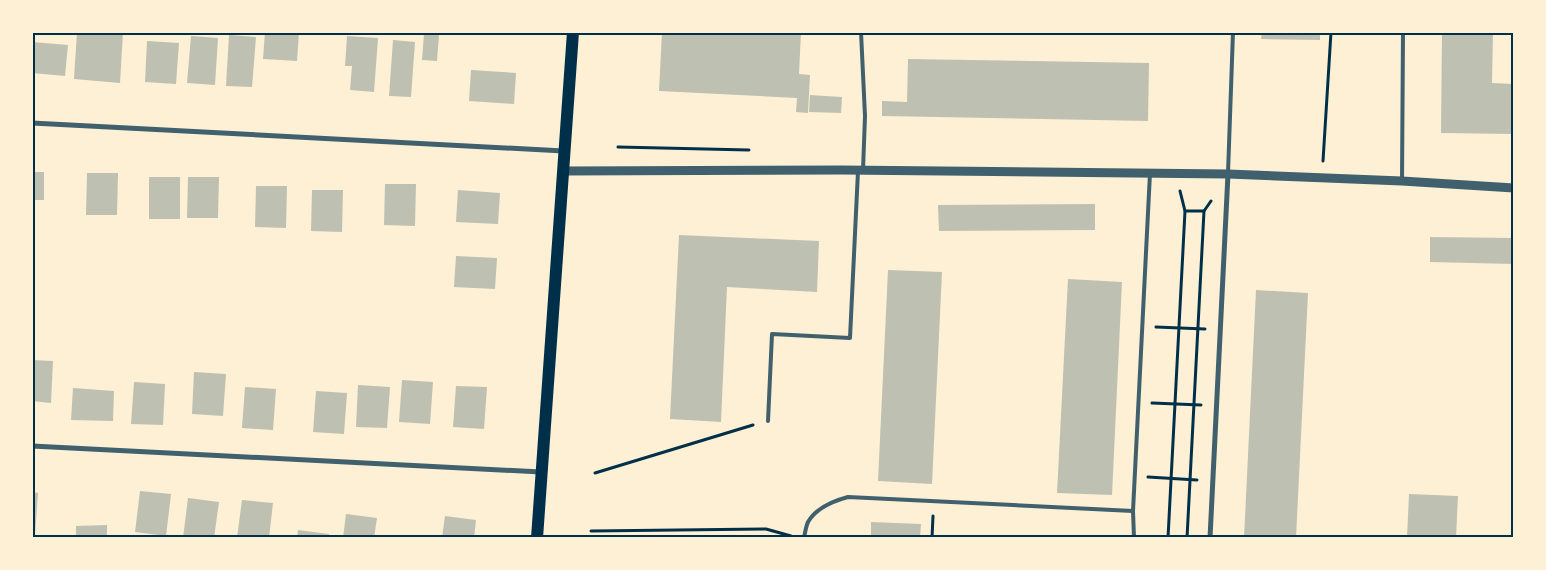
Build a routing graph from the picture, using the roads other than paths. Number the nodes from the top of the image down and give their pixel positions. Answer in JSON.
{"nodes":[{"id":1,"x":573,"y":32,"type":"edge"},
{"id":2,"x":861,"y":32,"type":"edge"},
{"id":3,"x":1233,"y":32,"type":"edge"},
{"id":4,"x":1404,"y":32,"type":"edge"},
{"id":5,"x":32,"y":124,"type":"edge"},
{"id":6,"x":565,"y":151,"type":"junction"},
{"id":7,"x":564,"y":171,"type":"junction"},
{"id":8,"x":860,"y":171,"type":"junction"},
{"id":9,"x":1150,"y":173,"type":"junction"},
{"id":10,"x":1228,"y":174,"type":"junction"},
{"id":11,"x":1402,"y":181,"type":"junction"},
{"id":12,"x":1514,"y":188,"type":"edge"},
{"id":13,"x":768,"y":420,"type":"road end"},
{"id":14,"x":32,"y":446,"type":"edge"},
{"id":15,"x":542,"y":472,"type":"junction"},
{"id":16,"x":1133,"y":511,"type":"junction"},
{"id":17,"x":537,"y":538,"type":"edge"},
{"id":18,"x":804,"y":538,"type":"edge"},
{"id":19,"x":1134,"y":538,"type":"edge"},
{"id":20,"x":1210,"y":538,"type":"edge"}],
"edges":[{"from":1,"to":6,"type":"main road"},
{"from":2,"to":8,"type":"lane"},
{"from":3,"to":10,"type":"lane"},
{"from":4,"to":11,"type":"lane"},
{"from":5,"to":6,"type":"street"},
{"from":6,"to":7,"type":"main road"},
{"from":7,"to":8,"type":"street"},
{"from":7,"to":15,"type":"main road"},
{"from":8,"to":9,"type":"street"},
{"from":8,"to":13,"type":"lane"},
{"from":9,"to":10,"type":"street"},
{"from":9,"to":16,"type":"lane"},
{"from":10,"to":11,"type":"street"},
{"from":10,"to":20,"type":"street"},
{"from":11,"to":12,"type":"street"},
{"from":14,"to":15,"type":"street"},
{"from":15,"to":17,"type":"main road"},
{"from":16,"to":18,"type":"lane"},
{"from":16,"to":19,"type":"lane"}]}
